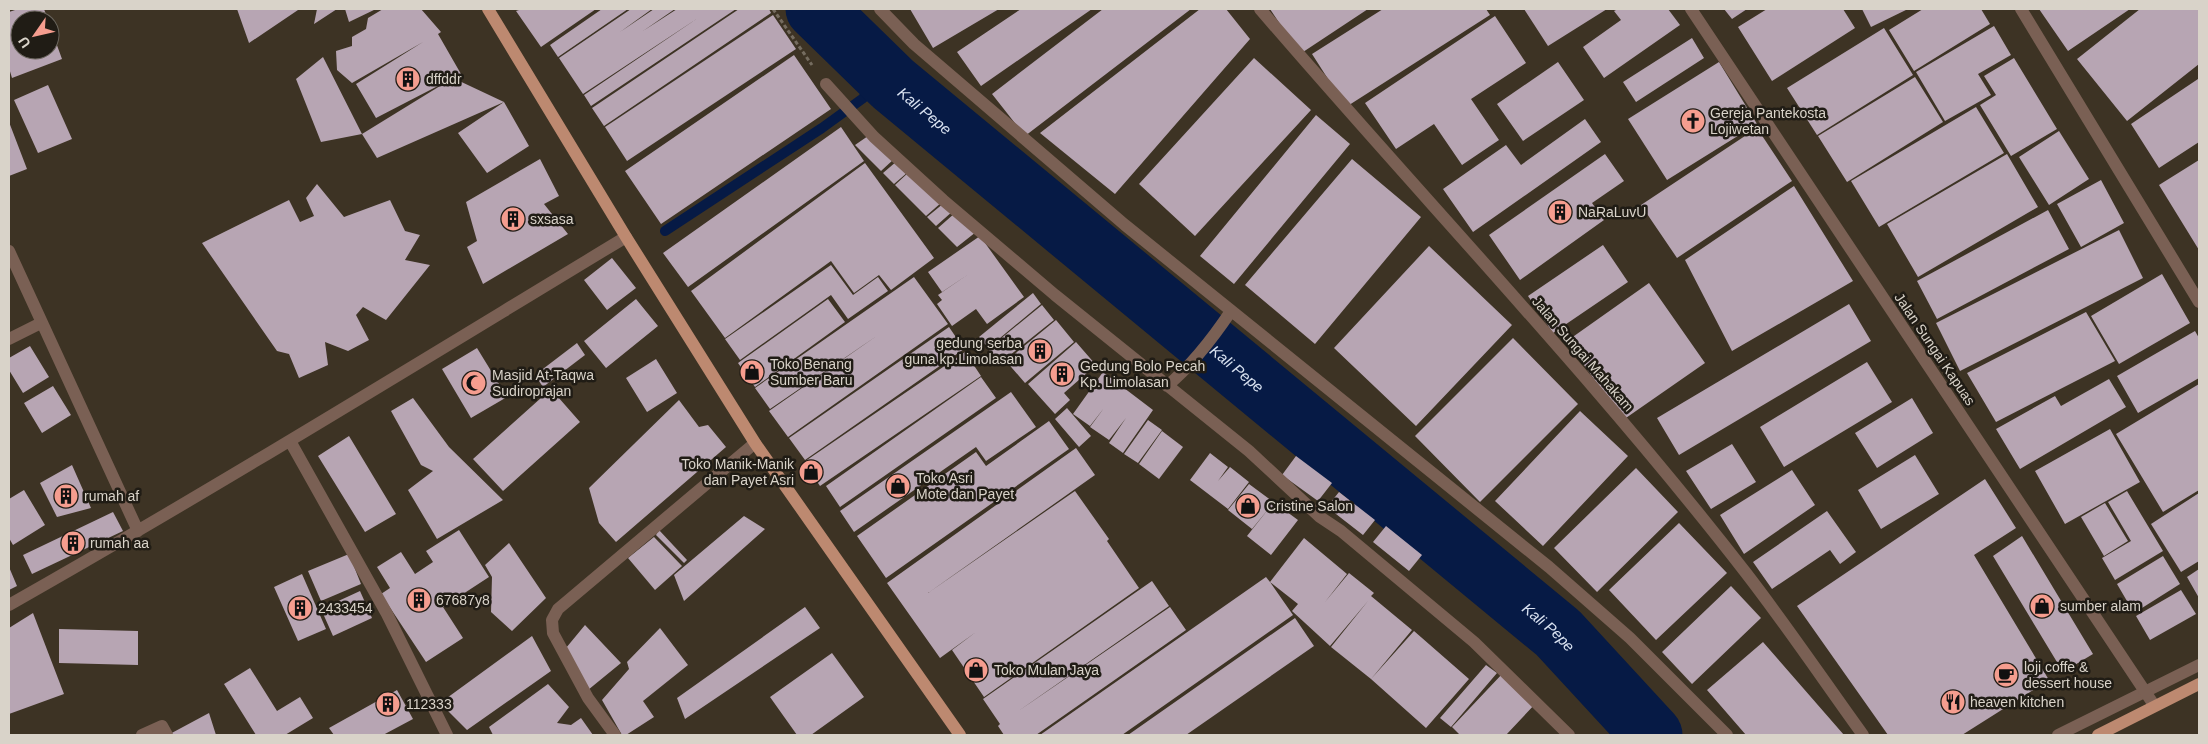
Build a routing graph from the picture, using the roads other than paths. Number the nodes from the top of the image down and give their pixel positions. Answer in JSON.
{"nodes":[{"id":1,"x":488,"y":9,"type":"edge"},
{"id":2,"x":880,"y":9,"type":"edge"},
{"id":3,"x":1260,"y":9,"type":"edge"},
{"id":4,"x":1691,"y":9,"type":"edge"},
{"id":5,"x":2021,"y":9,"type":"edge"},
{"id":6,"x":826,"y":84,"type":"road end"},
{"id":7,"x":626,"y":237,"type":"junction"},
{"id":8,"x":9,"y":251,"type":"edge"},
{"id":9,"x":2199,"y":302,"type":"edge"},
{"id":10,"x":1230,"y":311,"type":"junction"},
{"id":11,"x":41,"y":323,"type":"junction"},
{"id":12,"x":9,"y":339,"type":"edge"},
{"id":13,"x":1167,"y":386,"type":"junction"},
{"id":14,"x":290,"y":441,"type":"junction"},
{"id":15,"x":755,"y":443,"type":"junction"},
{"id":16,"x":138,"y":531,"type":"junction"},
{"id":17,"x":9,"y":604,"type":"edge"},
{"id":18,"x":2199,"y":664,"type":"edge"},
{"id":19,"x":2199,"y":684,"type":"edge"},
{"id":20,"x":2145,"y":691,"type":"junction"},
{"id":21,"x":2154,"y":705,"type":"junction"},
{"id":22,"x":142,"y":735,"type":"edge"},
{"id":23,"x":167,"y":735,"type":"edge"},
{"id":24,"x":447,"y":735,"type":"edge"},
{"id":25,"x":615,"y":735,"type":"edge"},
{"id":26,"x":959,"y":735,"type":"edge"},
{"id":27,"x":1569,"y":735,"type":"edge"},
{"id":28,"x":1727,"y":735,"type":"edge"},
{"id":29,"x":1862,"y":735,"type":"edge"},
{"id":30,"x":2058,"y":735,"type":"edge"},
{"id":31,"x":2098,"y":735,"type":"edge"}],
"edges":[{"from":1,"to":7,"type":"main road"},
{"from":2,"to":10,"type":"street"},
{"from":3,"to":29,"type":"street","name":"Jalan Sungai Mahakam"},
{"from":4,"to":20,"type":"street","name":"Jalan Sungai Kapuas"},
{"from":5,"to":9,"type":"street"},
{"from":6,"to":13,"type":"street"},
{"from":7,"to":14,"type":"street"},
{"from":7,"to":15,"type":"main road"},
{"from":8,"to":11,"type":"street"},
{"from":10,"to":13,"type":"street"},
{"from":10,"to":28,"type":"street"},
{"from":11,"to":12,"type":"street"},
{"from":11,"to":16,"type":"street"},
{"from":13,"to":27,"type":"street"},
{"from":14,"to":16,"type":"street"},
{"from":14,"to":24,"type":"street"},
{"from":15,"to":25,"type":"street"},
{"from":15,"to":26,"type":"main road"},
{"from":16,"to":17,"type":"street"},
{"from":18,"to":20,"type":"street"},
{"from":19,"to":21,"type":"main road"},
{"from":20,"to":21,"type":"street","name":"Jalan Sungai Kapuas"},
{"from":20,"to":30,"type":"street"},
{"from":21,"to":31,"type":"main road"},
{"from":22,"to":23,"type":"street"}]}
